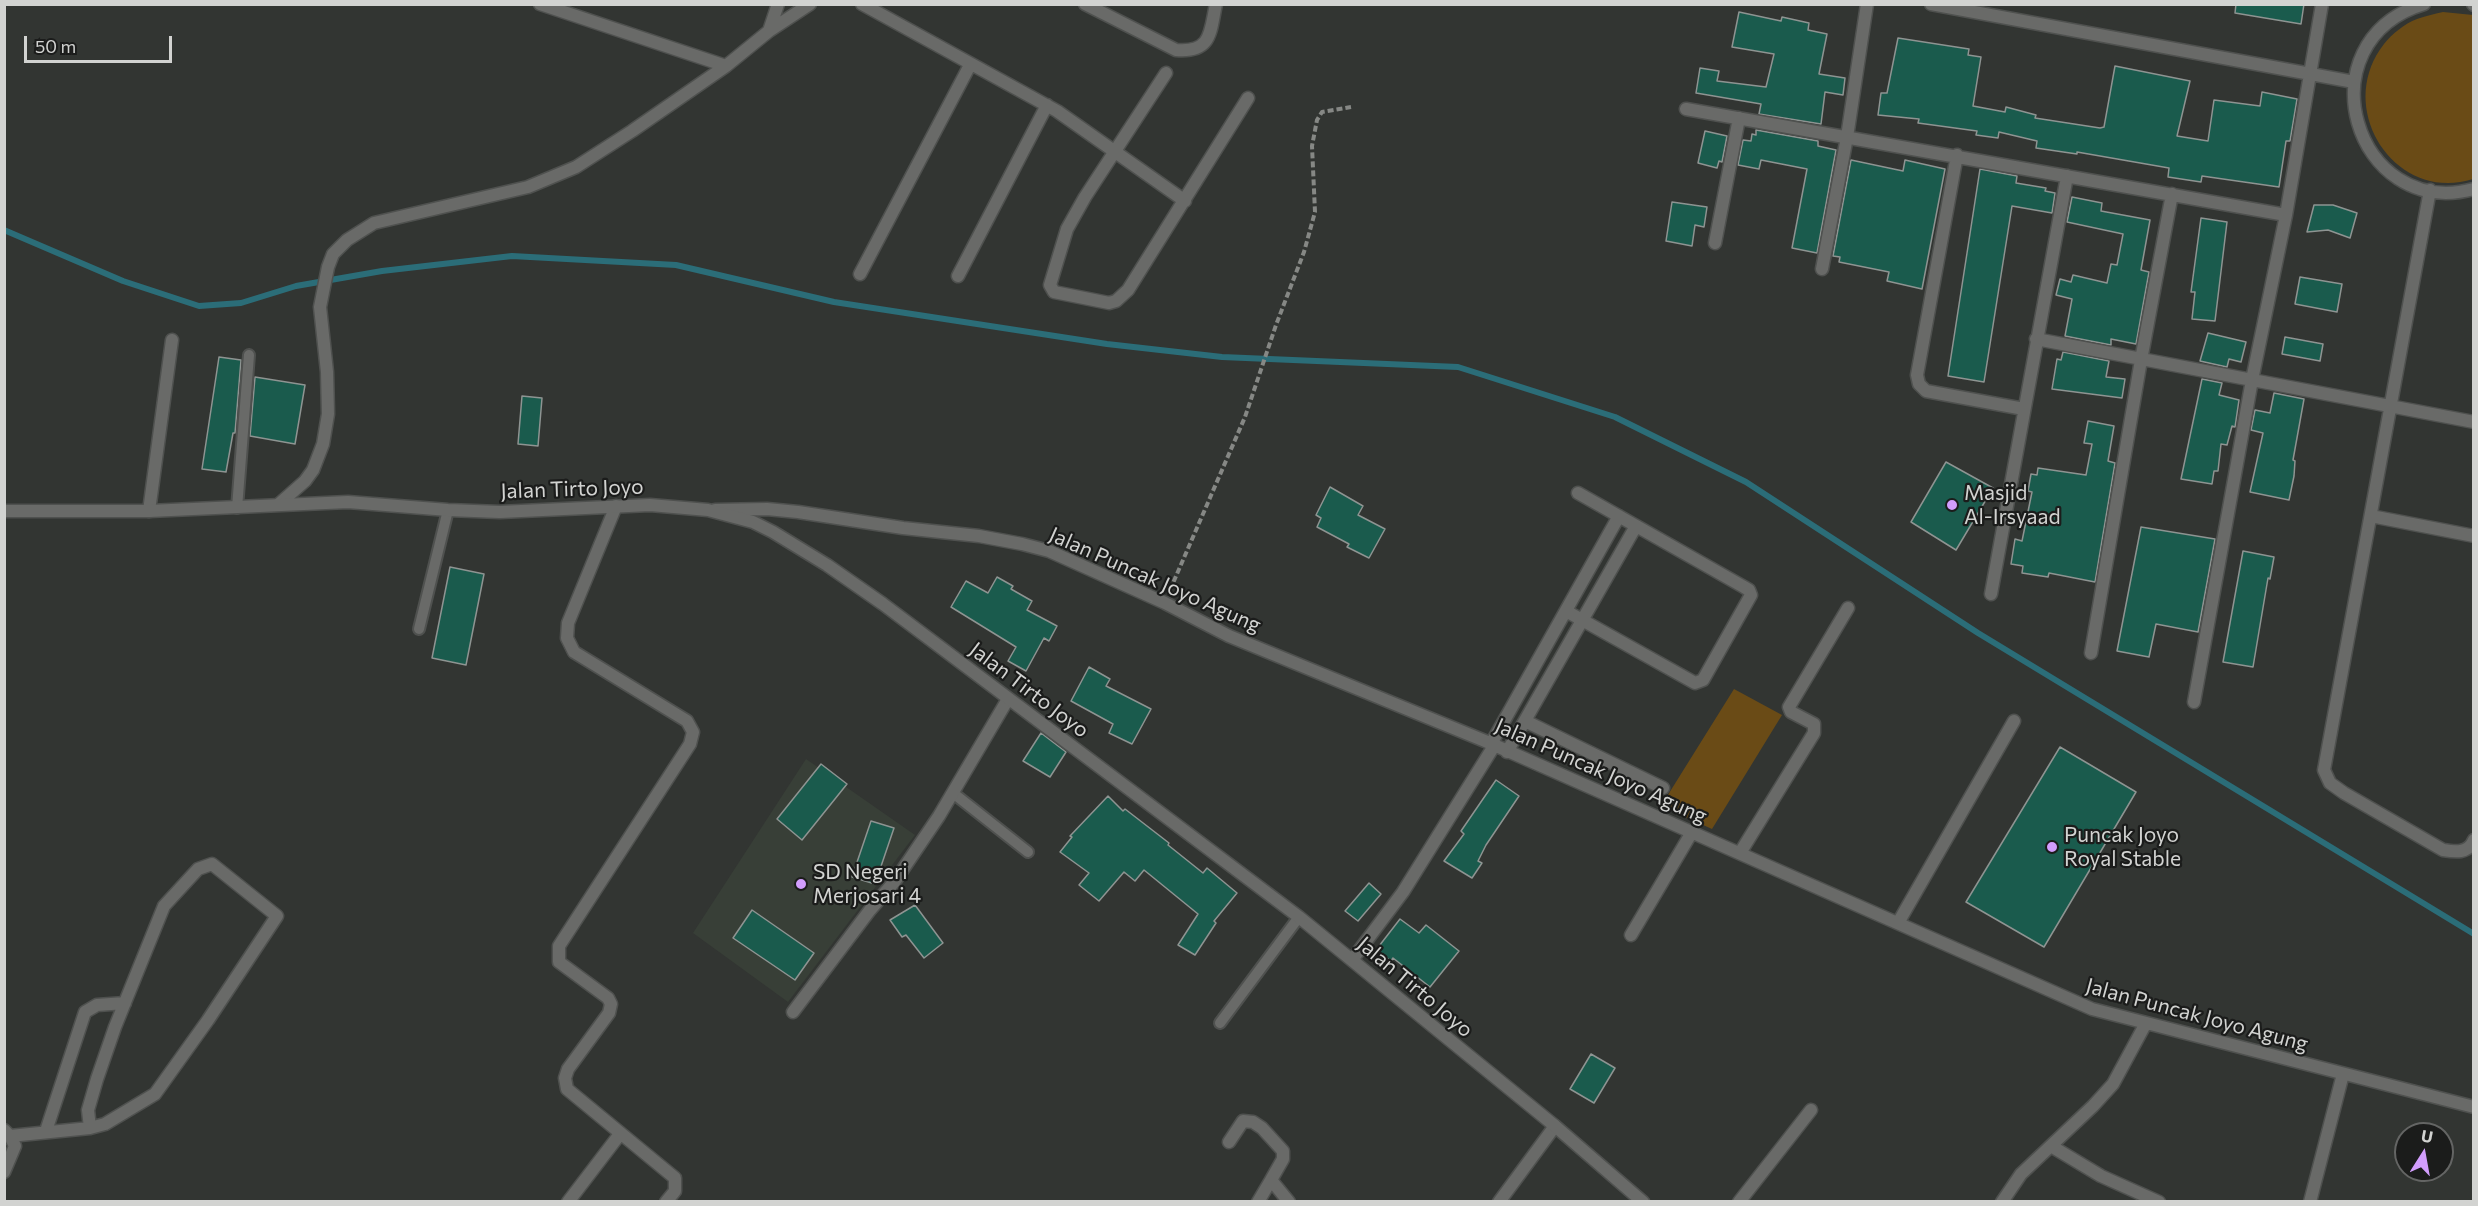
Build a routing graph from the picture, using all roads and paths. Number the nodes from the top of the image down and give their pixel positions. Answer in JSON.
{"nodes":[{"id":1,"x":540,"y":4,"type":"edge"},
{"id":2,"x":778,"y":4,"type":"edge"},
{"id":3,"x":810,"y":4,"type":"edge"},
{"id":4,"x":862,"y":4,"type":"edge"},
{"id":5,"x":1085,"y":4,"type":"edge"},
{"id":6,"x":1216,"y":4,"type":"edge"},
{"id":7,"x":1867,"y":4,"type":"edge"},
{"id":8,"x":1931,"y":4,"type":"edge"},
{"id":9,"x":2322,"y":4,"type":"edge"},
{"id":10,"x":2424,"y":4,"type":"edge"},
{"id":11,"x":769,"y":31,"type":"junction"},
{"id":12,"x":970,"y":65,"type":"junction"},
{"id":13,"x":726,"y":66,"type":"junction"},
{"id":14,"x":1166,"y":73,"type":"dead end"},
{"id":15,"x":2311,"y":74,"type":"junction"},
{"id":16,"x":2354,"y":82,"type":"junction"},
{"id":17,"x":1248,"y":98,"type":"dead end"},
{"id":18,"x":1047,"y":105,"type":"junction"},
{"id":19,"x":1350,"y":107,"type":"dead end"},
{"id":20,"x":1686,"y":109,"type":"dead end"},
{"id":21,"x":1739,"y":118,"type":"junction"},
{"id":22,"x":1847,"y":137,"type":"junction"},
{"id":23,"x":1115,"y":152,"type":"junction"},
{"id":24,"x":1957,"y":155,"type":"junction"},
{"id":25,"x":2067,"y":176,"type":"junction"},
{"id":26,"x":2474,"y":189,"type":"edge"},
{"id":27,"x":2430,"y":190,"type":"junction"},
{"id":28,"x":2172,"y":194,"type":"junction"},
{"id":29,"x":1185,"y":201,"type":"junction"},
{"id":30,"x":2286,"y":215,"type":"junction"},
{"id":31,"x":1715,"y":243,"type":"dead end"},
{"id":32,"x":1822,"y":269,"type":"dead end"},
{"id":33,"x":860,"y":274,"type":"dead end"},
{"id":34,"x":958,"y":276,"type":"dead end"},
{"id":35,"x":2036,"y":339,"type":"junction"},
{"id":36,"x":172,"y":340,"type":"dead end"},
{"id":37,"x":249,"y":355,"type":"dead end"},
{"id":38,"x":2141,"y":360,"type":"junction"},
{"id":39,"x":2252,"y":380,"type":"junction"},
{"id":40,"x":2391,"y":406,"type":"junction"},
{"id":41,"x":2024,"y":410,"type":"junction"},
{"id":42,"x":2474,"y":422,"type":"edge"},
{"id":43,"x":1578,"y":493,"type":"dead end"},
{"id":44,"x":279,"y":504,"type":"junction"},
{"id":45,"x":616,"y":506,"type":"junction"},
{"id":46,"x":237,"y":508,"type":"junction"},
{"id":47,"x":448,"y":510,"type":"junction"},
{"id":48,"x":708,"y":510,"type":"junction"},
{"id":49,"x":4,"y":511,"type":"edge"},
{"id":50,"x":149,"y":511,"type":"junction"},
{"id":51,"x":1619,"y":516,"type":"junction"},
{"id":52,"x":2371,"y":516,"type":"junction"},
{"id":53,"x":1636,"y":526,"type":"junction"},
{"id":54,"x":2474,"y":536,"type":"edge"},
{"id":55,"x":1991,"y":594,"type":"dead end"},
{"id":56,"x":1165,"y":603,"type":"junction"},
{"id":57,"x":1848,"y":608,"type":"dead end"},
{"id":58,"x":1566,"y":611,"type":"junction"},
{"id":59,"x":1582,"y":621,"type":"junction"},
{"id":60,"x":419,"y":629,"type":"dead end"},
{"id":61,"x":2091,"y":653,"type":"dead end"},
{"id":62,"x":1008,"y":699,"type":"junction"},
{"id":63,"x":2194,"y":702,"type":"dead end"},
{"id":64,"x":1525,"y":721,"type":"junction"},
{"id":65,"x":2014,"y":721,"type":"dead end"},
{"id":66,"x":1493,"y":745,"type":"junction"},
{"id":67,"x":1507,"y":752,"type":"junction"},
{"id":68,"x":1663,"y":788,"type":"dead end"},
{"id":69,"x":953,"y":793,"type":"junction"},
{"id":70,"x":1692,"y":832,"type":"junction"},
{"id":71,"x":2474,"y":840,"type":"edge"},
{"id":72,"x":1028,"y":852,"type":"dead end"},
{"id":73,"x":1740,"y":853,"type":"junction"},
{"id":74,"x":1299,"y":917,"type":"junction"},
{"id":75,"x":1898,"y":923,"type":"junction"},
{"id":76,"x":1631,"y":935,"type":"dead end"},
{"id":77,"x":1352,"y":960,"type":"junction"},
{"id":78,"x":125,"y":1003,"type":"junction"},
{"id":79,"x":793,"y":1012,"type":"dead end"},
{"id":80,"x":1220,"y":1023,"type":"dead end"},
{"id":81,"x":2146,"y":1023,"type":"junction"},
{"id":82,"x":2343,"y":1074,"type":"junction"},
{"id":83,"x":2474,"y":1107,"type":"edge"},
{"id":84,"x":1811,"y":1110,"type":"dead end"},
{"id":85,"x":1555,"y":1126,"type":"junction"},
{"id":86,"x":90,"y":1128,"type":"junction"},
{"id":87,"x":46,"y":1131,"type":"junction"},
{"id":88,"x":7,"y":1133,"type":"edge"},
{"id":89,"x":620,"y":1134,"type":"junction"},
{"id":90,"x":1229,"y":1142,"type":"dead end"},
{"id":91,"x":2051,"y":1146,"type":"junction"},
{"id":92,"x":4,"y":1172,"type":"edge"},
{"id":93,"x":1271,"y":1180,"type":"junction"},
{"id":94,"x":568,"y":1202,"type":"edge"},
{"id":95,"x":666,"y":1202,"type":"edge"},
{"id":96,"x":1258,"y":1202,"type":"edge"},
{"id":97,"x":1288,"y":1202,"type":"edge"},
{"id":98,"x":1499,"y":1202,"type":"edge"},
{"id":99,"x":1643,"y":1202,"type":"edge"},
{"id":100,"x":1739,"y":1202,"type":"edge"},
{"id":101,"x":2002,"y":1202,"type":"edge"},
{"id":102,"x":2159,"y":1202,"type":"edge"},
{"id":103,"x":2310,"y":1202,"type":"edge"}],
"edges":[{"from":1,"to":13,"type":"street"},
{"from":2,"to":11,"type":"street"},
{"from":3,"to":11,"type":"street"},
{"from":4,"to":12,"type":"street"},
{"from":5,"to":6,"type":"street"},
{"from":7,"to":22,"type":"street"},
{"from":8,"to":15,"type":"street"},
{"from":9,"to":15,"type":"street"},
{"from":10,"to":16,"type":"street"},
{"from":11,"to":13,"type":"street"},
{"from":12,"to":18,"type":"street"},
{"from":12,"to":33,"type":"street"},
{"from":13,"to":44,"type":"street"},
{"from":14,"to":23,"type":"street"},
{"from":15,"to":16,"type":"street"},
{"from":15,"to":30,"type":"street"},
{"from":16,"to":27,"type":"street"},
{"from":17,"to":29,"type":"street"},
{"from":18,"to":23,"type":"street"},
{"from":18,"to":34,"type":"street"},
{"from":19,"to":56,"type":"path"},
{"from":20,"to":21,"type":"street"},
{"from":21,"to":22,"type":"street"},
{"from":21,"to":31,"type":"street"},
{"from":22,"to":24,"type":"street"},
{"from":22,"to":32,"type":"street"},
{"from":23,"to":29,"type":"street"},
{"from":23,"to":29,"type":"street"},
{"from":24,"to":25,"type":"street"},
{"from":24,"to":41,"type":"street"},
{"from":25,"to":28,"type":"street"},
{"from":25,"to":35,"type":"street"},
{"from":26,"to":27,"type":"street"},
{"from":27,"to":40,"type":"street"},
{"from":28,"to":30,"type":"street"},
{"from":28,"to":38,"type":"street"},
{"from":30,"to":39,"type":"street"},
{"from":35,"to":38,"type":"street"},
{"from":35,"to":41,"type":"street"},
{"from":36,"to":50,"type":"street"},
{"from":37,"to":46,"type":"lane"},
{"from":38,"to":39,"type":"street"},
{"from":38,"to":61,"type":"street"},
{"from":39,"to":40,"type":"street"},
{"from":39,"to":63,"type":"street"},
{"from":40,"to":42,"type":"street"},
{"from":40,"to":52,"type":"street"},
{"from":41,"to":55,"type":"street"},
{"from":43,"to":51,"type":"street"},
{"from":44,"to":46,"type":"street","name":"Jalan Tirto Joyo"},
{"from":44,"to":47,"type":"street","name":"Jalan Tirto Joyo"},
{"from":45,"to":47,"type":"street","name":"Jalan Tirto Joyo"},
{"from":45,"to":48,"type":"street","name":"Jalan Tirto Joyo"},
{"from":45,"to":89,"type":"street"},
{"from":46,"to":50,"type":"street","name":"Jalan Tirto Joyo"},
{"from":47,"to":60,"type":"lane"},
{"from":48,"to":56,"type":"street","name":"Jalan Puncak Joyo Agung"},
{"from":48,"to":62,"type":"street","name":"Jalan Tirto Joyo"},
{"from":49,"to":50,"type":"street","name":"Jalan Tirto Joyo"},
{"from":51,"to":53,"type":"street"},
{"from":51,"to":58,"type":"street"},
{"from":52,"to":54,"type":"street"},
{"from":52,"to":71,"type":"street"},
{"from":53,"to":59,"type":"street"},
{"from":53,"to":59,"type":"street"},
{"from":56,"to":66,"type":"street","name":"Jalan Puncak Joyo Agung"},
{"from":57,"to":73,"type":"street"},
{"from":58,"to":59,"type":"street"},
{"from":58,"to":66,"type":"street"},
{"from":59,"to":64,"type":"street"},
{"from":62,"to":69,"type":"street"},
{"from":62,"to":74,"type":"street","name":"Jalan Tirto Joyo"},
{"from":64,"to":67,"type":"street"},
{"from":64,"to":68,"type":"street"},
{"from":65,"to":75,"type":"street"},
{"from":66,"to":67,"type":"street","name":"Jalan Puncak Joyo Agung"},
{"from":66,"to":77,"type":"street"},
{"from":67,"to":70,"type":"street","name":"Jalan Puncak Joyo Agung"},
{"from":69,"to":72,"type":"lane"},
{"from":69,"to":79,"type":"street"},
{"from":70,"to":73,"type":"street","name":"Jalan Puncak Joyo Agung"},
{"from":70,"to":76,"type":"street"},
{"from":73,"to":75,"type":"street","name":"Jalan Puncak Joyo Agung"},
{"from":74,"to":77,"type":"street","name":"Jalan Tirto Joyo"},
{"from":74,"to":80,"type":"lane"},
{"from":75,"to":81,"type":"street","name":"Jalan Puncak Joyo Agung"},
{"from":77,"to":85,"type":"street","name":"Jalan Tirto Joyo"},
{"from":78,"to":86,"type":"street"},
{"from":78,"to":86,"type":"street"},
{"from":78,"to":87,"type":"street"},
{"from":81,"to":82,"type":"street","name":"Jalan Puncak Joyo Agung"},
{"from":81,"to":91,"type":"street"},
{"from":82,"to":83,"type":"street","name":"Jalan Puncak Joyo Agung"},
{"from":82,"to":103,"type":"street"},
{"from":84,"to":100,"type":"street"},
{"from":85,"to":98,"type":"street"},
{"from":85,"to":99,"type":"street","name":"Jalan Tirto Joyo"},
{"from":86,"to":87,"type":"street"},
{"from":87,"to":88,"type":"street"},
{"from":88,"to":92,"type":"street"},
{"from":89,"to":94,"type":"street"},
{"from":89,"to":95,"type":"street"},
{"from":90,"to":93,"type":"street"},
{"from":91,"to":101,"type":"street"},
{"from":91,"to":102,"type":"street"},
{"from":93,"to":96,"type":"street"},
{"from":93,"to":97,"type":"street"}]}
